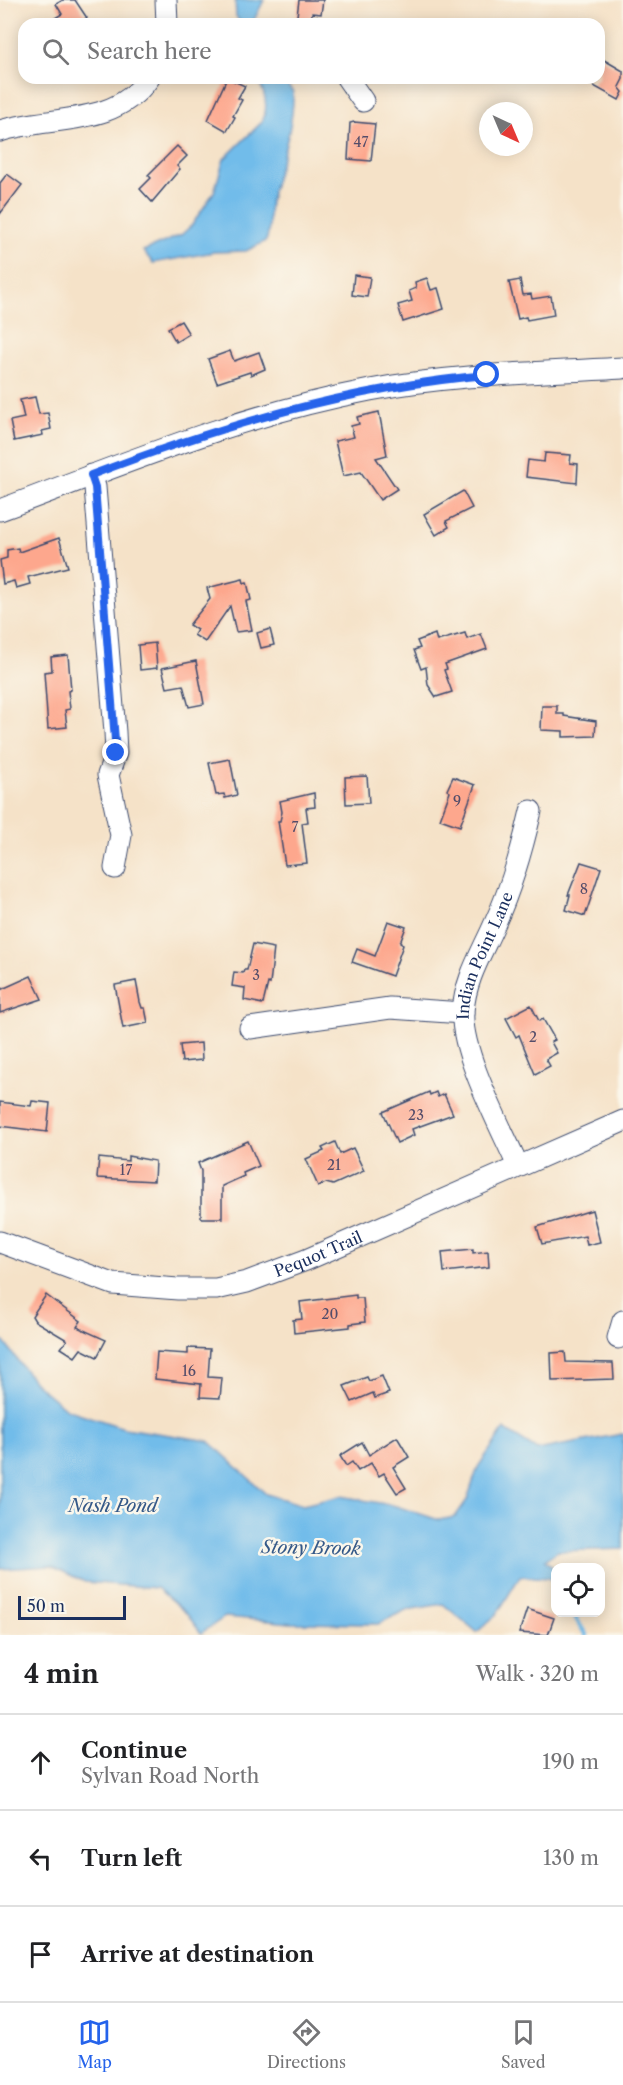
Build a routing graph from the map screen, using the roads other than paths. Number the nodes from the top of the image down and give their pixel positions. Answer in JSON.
{"nodes":[{"id":1,"x":166,"y":0,"type":"edge"},
{"id":2,"x":167,"y":18,"type":"edge"},
{"id":3,"x":142,"y":84,"type":"edge"},
{"id":4,"x":351,"y":84,"type":"edge"},
{"id":5,"x":363,"y":101,"type":"dead end"},
{"id":6,"x":0,"y":130,"type":"edge"},
{"id":7,"x":623,"y":368,"type":"edge"},
{"id":8,"x":91,"y":475,"type":"junction"},
{"id":9,"x":0,"y":510,"type":"edge"},
{"id":10,"x":531,"y":811,"type":"dead end"},
{"id":11,"x":115,"y":868,"type":"dead end"},
{"id":12,"x":463,"y":1013,"type":"junction"},
{"id":13,"x":250,"y":1028,"type":"dead end"},
{"id":14,"x":623,"y":1121,"type":"edge"},
{"id":15,"x":518,"y":1166,"type":"junction"},
{"id":16,"x":0,"y":1242,"type":"edge"}],
"edges":[{"from":1,"to":2,"type":"street"},
{"from":3,"to":6,"type":"street"},
{"from":4,"to":5,"type":"street"},
{"from":7,"to":8,"type":"street"},
{"from":8,"to":9,"type":"street"},
{"from":8,"to":11,"type":"street"},
{"from":10,"to":12,"type":"street","name":"Indian Point Lane"},
{"from":12,"to":13,"type":"street"},
{"from":12,"to":15,"type":"street","name":"Indian Point Lane"},
{"from":14,"to":15,"type":"street","name":"Pequot Trail"},
{"from":15,"to":16,"type":"street","name":"Pequot Trail"}]}
